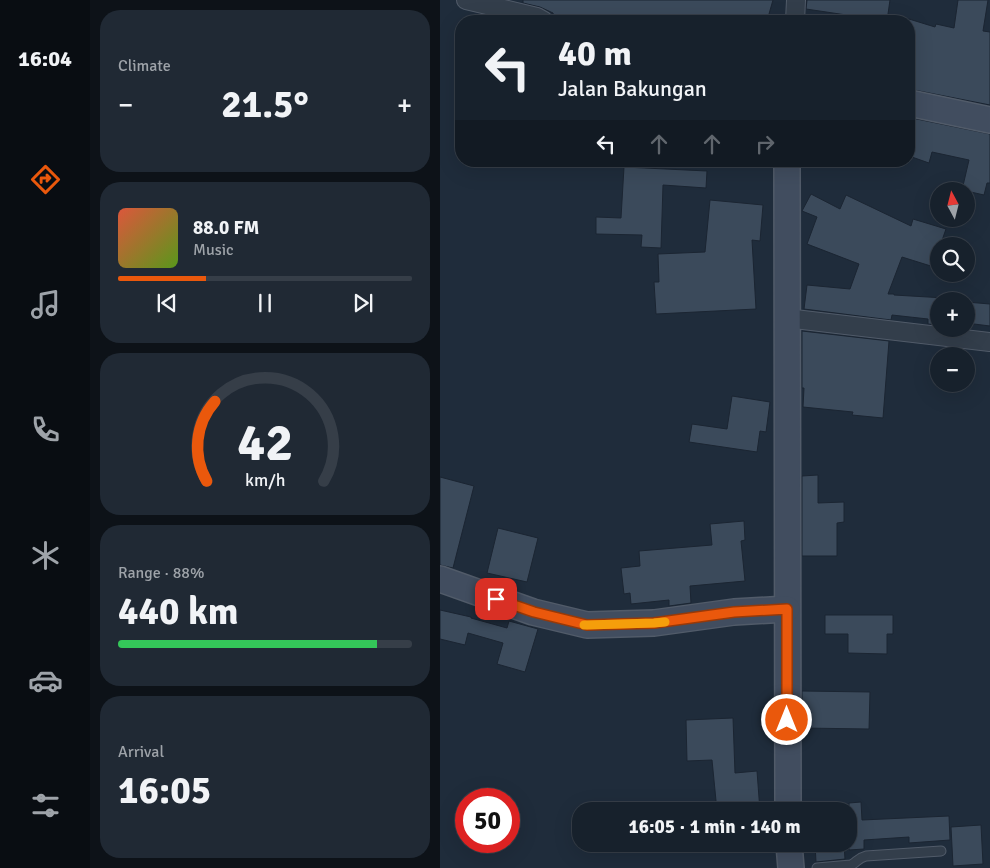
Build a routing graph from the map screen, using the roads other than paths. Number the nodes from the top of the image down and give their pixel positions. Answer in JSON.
{"nodes":[{"id":1,"x":466,"y":0,"type":"edge"},
{"id":2,"x":796,"y":0,"type":"edge"},
{"id":3,"x":529,"y":15,"type":"edge"},
{"id":4,"x":795,"y":15,"type":"edge"},
{"id":5,"x":915,"y":104,"type":"edge"},
{"id":6,"x":990,"y":120,"type":"edge"},
{"id":7,"x":787,"y":167,"type":"edge"},
{"id":8,"x":786,"y":318,"type":"junction"},
{"id":9,"x":990,"y":342,"type":"edge"},
{"id":10,"x":440,"y":579,"type":"edge"},
{"id":11,"x":787,"y":609,"type":"junction"},
{"id":12,"x":788,"y":802,"type":"edge"},
{"id":13,"x":941,"y":851,"type":"dead end"},
{"id":14,"x":790,"y":852,"type":"edge"},
{"id":15,"x":791,"y":868,"type":"edge"},
{"id":16,"x":817,"y":868,"type":"edge"}],
"edges":[{"from":1,"to":3,"type":"street"},
{"from":2,"to":4,"type":"street"},
{"from":5,"to":6,"type":"main road"},
{"from":7,"to":8,"type":"main road"},
{"from":8,"to":9,"type":"street"},
{"from":8,"to":11,"type":"main road"},
{"from":10,"to":11,"type":"main road"},
{"from":11,"to":12,"type":"main road"},
{"from":13,"to":16,"type":"lane"},
{"from":14,"to":15,"type":"main road"}]}
